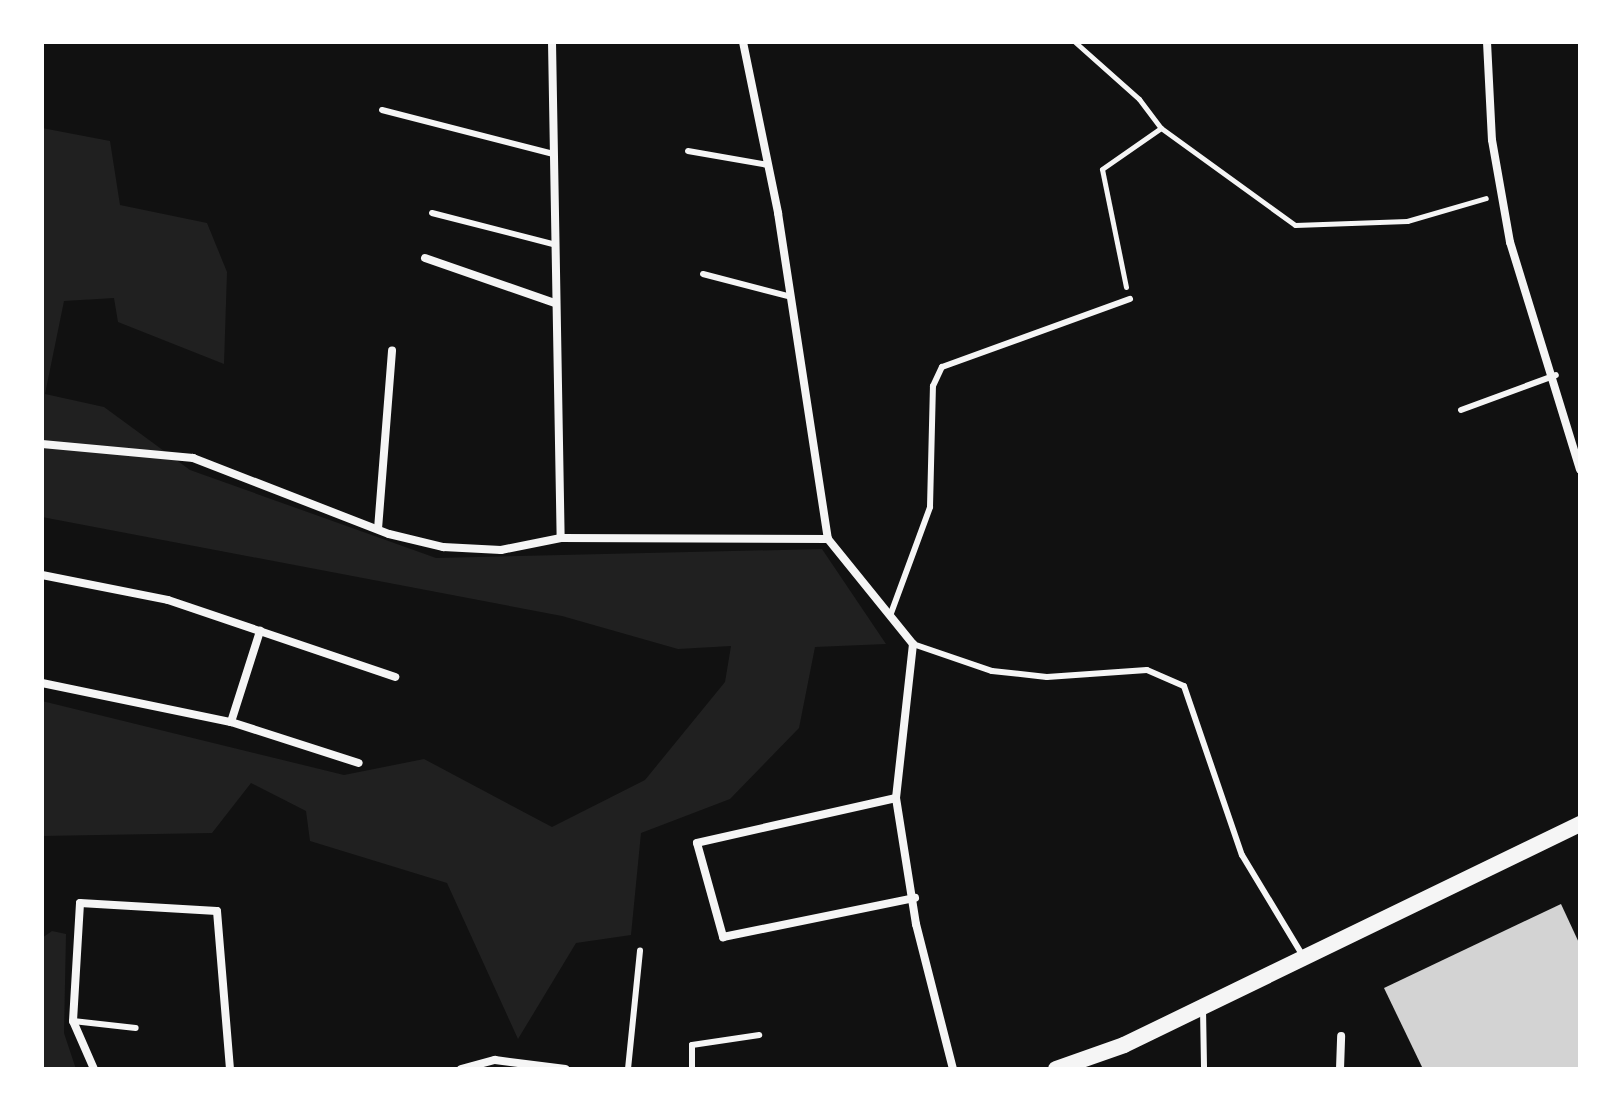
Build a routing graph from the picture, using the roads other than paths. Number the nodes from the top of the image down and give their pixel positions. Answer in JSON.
{"nodes":[{"id":1,"x":552,"y":42,"type":"edge"},
{"id":2,"x":743,"y":42,"type":"edge"},
{"id":3,"x":1487,"y":42,"type":"edge"},
{"id":4,"x":382,"y":110,"type":"dead end"},
{"id":5,"x":688,"y":151,"type":"dead end"},
{"id":6,"x":553,"y":154,"type":"junction"},
{"id":7,"x":768,"y":165,"type":"junction"},
{"id":8,"x":432,"y":213,"type":"dead end"},
{"id":9,"x":553,"y":244,"type":"junction"},
{"id":10,"x":425,"y":258,"type":"dead end"},
{"id":11,"x":703,"y":274,"type":"dead end"},
{"id":12,"x":791,"y":297,"type":"junction"},
{"id":13,"x":1130,"y":299,"type":"road end"},
{"id":14,"x":555,"y":303,"type":"junction"},
{"id":15,"x":392,"y":351,"type":"dead end"},
{"id":16,"x":1556,"y":375,"type":"junction"},
{"id":17,"x":1461,"y":410,"type":"dead end"},
{"id":18,"x":42,"y":444,"type":"edge"},
{"id":19,"x":1580,"y":469,"type":"edge"},
{"id":20,"x":378,"y":529,"type":"junction"},
{"id":21,"x":561,"y":538,"type":"junction"},
{"id":22,"x":828,"y":539,"type":"junction"},
{"id":23,"x":42,"y":575,"type":"edge"},
{"id":24,"x":890,"y":616,"type":"junction"},
{"id":25,"x":260,"y":631,"type":"junction"},
{"id":26,"x":913,"y":644,"type":"junction"},
{"id":27,"x":395,"y":677,"type":"dead end"},
{"id":28,"x":42,"y":683,"type":"edge"},
{"id":29,"x":231,"y":722,"type":"junction"},
{"id":30,"x":359,"y":763,"type":"dead end"},
{"id":31,"x":896,"y":798,"type":"junction"},
{"id":32,"x":1580,"y":824,"type":"edge"},
{"id":33,"x":915,"y":898,"type":"junction"},
{"id":34,"x":640,"y":951,"type":"dead end"},
{"id":35,"x":1303,"y":956,"type":"junction"},
{"id":36,"x":1203,"y":1006,"type":"junction"},
{"id":37,"x":73,"y":1021,"type":"junction"},
{"id":38,"x":136,"y":1028,"type":"dead end"},
{"id":39,"x":759,"y":1035,"type":"dead end"},
{"id":40,"x":1341,"y":1036,"type":"dead end"},
{"id":41,"x":94,"y":1069,"type":"edge"},
{"id":42,"x":230,"y":1069,"type":"edge"},
{"id":43,"x":461,"y":1069,"type":"edge"},
{"id":44,"x":565,"y":1069,"type":"edge"},
{"id":45,"x":628,"y":1069,"type":"edge"},
{"id":46,"x":692,"y":1069,"type":"edge"},
{"id":47,"x":953,"y":1069,"type":"edge"},
{"id":48,"x":1056,"y":1069,"type":"edge"},
{"id":49,"x":1204,"y":1069,"type":"edge"},
{"id":50,"x":1340,"y":1069,"type":"edge"}],
"edges":[{"from":1,"to":6,"type":"street"},
{"from":2,"to":7,"type":"street"},
{"from":3,"to":16,"type":"street"},
{"from":4,"to":6,"type":"lane"},
{"from":5,"to":7,"type":"lane"},
{"from":6,"to":9,"type":"street"},
{"from":7,"to":12,"type":"street"},
{"from":8,"to":9,"type":"lane"},
{"from":9,"to":14,"type":"street"},
{"from":10,"to":14,"type":"street"},
{"from":11,"to":12,"type":"lane"},
{"from":12,"to":22,"type":"street"},
{"from":13,"to":24,"type":"lane"},
{"from":14,"to":21,"type":"street"},
{"from":15,"to":20,"type":"street"},
{"from":16,"to":17,"type":"lane"},
{"from":16,"to":19,"type":"street"},
{"from":18,"to":20,"type":"street"},
{"from":20,"to":21,"type":"street"},
{"from":21,"to":22,"type":"street"},
{"from":22,"to":24,"type":"street"},
{"from":23,"to":25,"type":"street"},
{"from":24,"to":26,"type":"street"},
{"from":25,"to":27,"type":"street"},
{"from":25,"to":29,"type":"street"},
{"from":26,"to":31,"type":"street"},
{"from":26,"to":35,"type":"lane"},
{"from":28,"to":29,"type":"street"},
{"from":29,"to":30,"type":"street"},
{"from":31,"to":33,"type":"street"},
{"from":31,"to":33,"type":"street"},
{"from":32,"to":35,"type":"main road"},
{"from":33,"to":47,"type":"street"},
{"from":34,"to":45,"type":"lane"},
{"from":35,"to":36,"type":"main road"},
{"from":36,"to":48,"type":"main road"},
{"from":36,"to":49,"type":"lane"},
{"from":37,"to":38,"type":"lane"},
{"from":37,"to":41,"type":"street"},
{"from":37,"to":42,"type":"street"},
{"from":39,"to":46,"type":"lane"},
{"from":40,"to":50,"type":"street"},
{"from":43,"to":44,"type":"street"}]}
